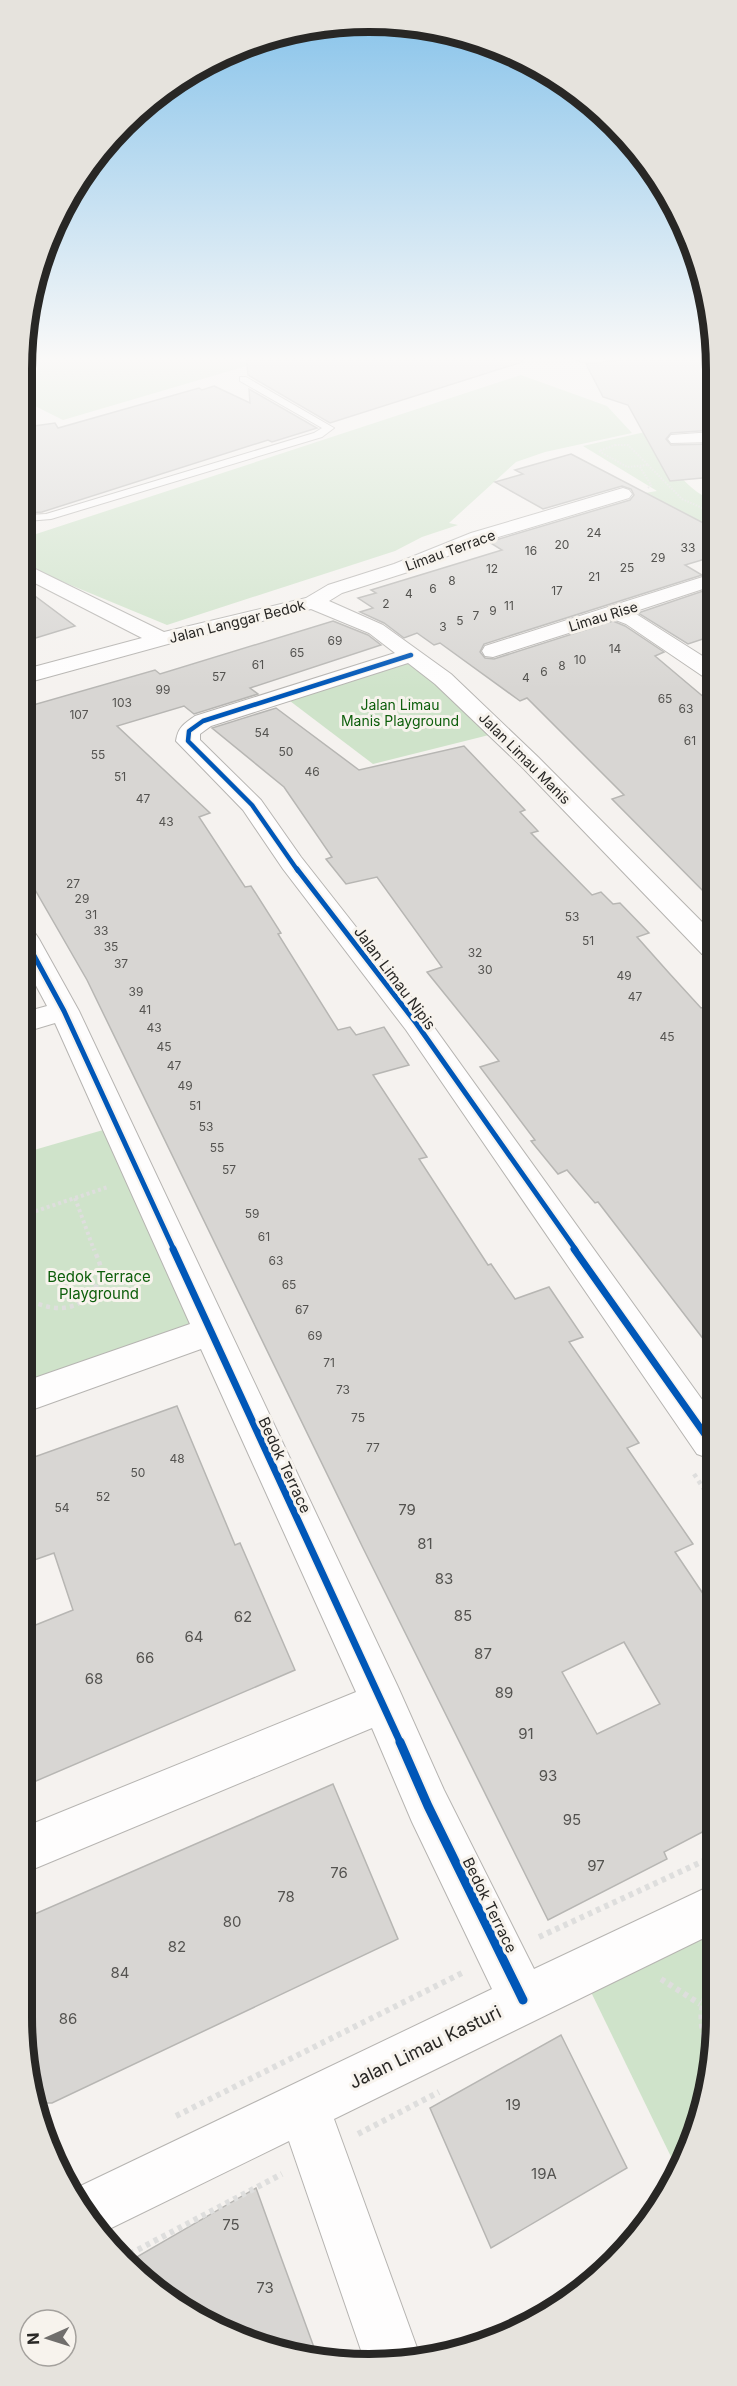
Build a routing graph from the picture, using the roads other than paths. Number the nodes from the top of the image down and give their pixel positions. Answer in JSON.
{"nodes":[{"id":1,"x":211,"y":467,"type":"edge"},
{"id":2,"x":623,"y":494,"type":"dead end"},
{"id":3,"x":32,"y":518,"type":"edge"},
{"id":4,"x":32,"y":574,"type":"edge"},
{"id":5,"x":706,"y":582,"type":"edge"},
{"id":6,"x":313,"y":602,"type":"junction"},
{"id":7,"x":615,"y":612,"type":"junction"},
{"id":8,"x":161,"y":639,"type":"junction"},
{"id":9,"x":493,"y":651,"type":"dead end"},
{"id":10,"x":411,"y":655,"type":"junction"},
{"id":11,"x":706,"y":668,"type":"edge"},
{"id":12,"x":32,"y":674,"type":"edge"},
{"id":13,"x":706,"y":942,"type":"edge"},
{"id":14,"x":32,"y":952,"type":"edge"},
{"id":15,"x":64,"y":1011,"type":"junction"},
{"id":16,"x":32,"y":1020,"type":"edge"},
{"id":17,"x":211,"y":1331,"type":"junction"},
{"id":18,"x":32,"y":1395,"type":"edge"},
{"id":19,"x":706,"y":1436,"type":"edge"},
{"id":20,"x":383,"y":1702,"type":"junction"},
{"id":21,"x":36,"y":1845,"type":"dead end"},
{"id":22,"x":706,"y":1912,"type":"edge"},
{"id":23,"x":523,"y":2000,"type":"junction"},
{"id":24,"x":312,"y":2130,"type":"junction"},
{"id":25,"x":92,"y":2210,"type":"edge"},
{"id":26,"x":391,"y":2354,"type":"edge"}],
"edges":[{"from":1,"to":3,"type":"lane"},
{"from":2,"to":6,"type":"street","name":"Limau Terrace"},
{"from":4,"to":8,"type":"street","name":"Jalan Langgar Bedok"},
{"from":5,"to":7,"type":"street","name":"Limau Rise"},
{"from":6,"to":8,"type":"street","name":"Jalan Langgar Bedok"},
{"from":6,"to":10,"type":"street","name":"Jalan Limau Manis"},
{"from":7,"to":9,"type":"street","name":"Limau Rise"},
{"from":7,"to":11,"type":"street"},
{"from":8,"to":12,"type":"street","name":"Jalan Langgar Bedok"},
{"from":10,"to":13,"type":"street","name":"Jalan Limau Manis"},
{"from":10,"to":19,"type":"street","name":"Jalan Limau Nipis"},
{"from":14,"to":15,"type":"street","name":"Bedok Terrace"},
{"from":15,"to":16,"type":"street"},
{"from":15,"to":17,"type":"street","name":"Bedok Terrace"},
{"from":17,"to":18,"type":"street"},
{"from":17,"to":20,"type":"street","name":"Bedok Terrace"},
{"from":20,"to":21,"type":"street"},
{"from":20,"to":23,"type":"street","name":"Bedok Terrace"},
{"from":22,"to":23,"type":"street","name":"Jalan Limau Kasturi"},
{"from":23,"to":24,"type":"street","name":"Jalan Limau Kasturi"},
{"from":24,"to":25,"type":"street","name":"Jalan Limau Kasturi"},
{"from":24,"to":26,"type":"street"}]}
